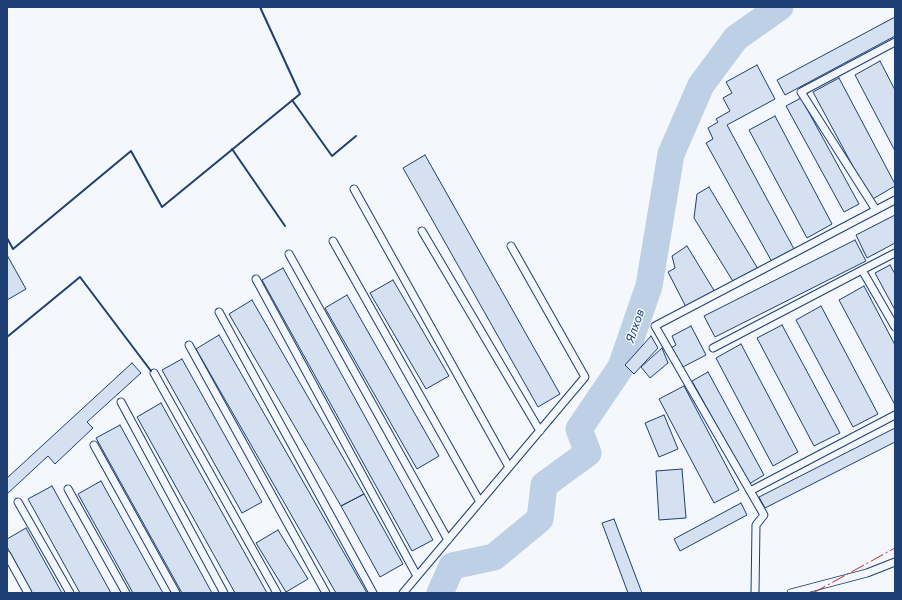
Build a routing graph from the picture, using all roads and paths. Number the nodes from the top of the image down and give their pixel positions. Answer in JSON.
{"nodes":[{"id":1,"x":895,"y":42,"type":"edge"},
{"id":2,"x":354,"y":189,"type":"dead end"},
{"id":3,"x":895,"y":200,"type":"edge"},
{"id":4,"x":876,"y":210,"type":"junction"},
{"id":5,"x":422,"y":231,"type":"dead end"},
{"id":6,"x":333,"y":241,"type":"dead end"},
{"id":7,"x":512,"y":246,"type":"dead end"},
{"id":8,"x":895,"y":253,"type":"edge"},
{"id":9,"x":289,"y":254,"type":"dead end"},
{"id":10,"x":862,"y":270,"type":"junction"},
{"id":11,"x":256,"y":279,"type":"dead end"},
{"id":12,"x":219,"y":312,"type":"dead end"},
{"id":13,"x":895,"y":327,"type":"edge"},
{"id":14,"x":189,"y":345,"type":"dead end"},
{"id":15,"x":713,"y":348,"type":"dead end"},
{"id":16,"x":154,"y":373,"type":"dead end"},
{"id":17,"x":121,"y":402,"type":"dead end"},
{"id":18,"x":895,"y":415,"type":"edge"},
{"id":19,"x":540,"y":431,"type":"junction"},
{"id":20,"x":94,"y":445,"type":"dead end"},
{"id":21,"x":509,"y":467,"type":"junction"},
{"id":22,"x":68,"y":489,"type":"dead end"},
{"id":23,"x":750,"y":491,"type":"junction"},
{"id":24,"x":18,"y":502,"type":"dead end"},
{"id":25,"x":480,"y":502,"type":"junction"},
{"id":26,"x":448,"y":540,"type":"junction"},
{"id":27,"x":7,"y":555,"type":"edge"},
{"id":28,"x":895,"y":562,"type":"edge"},
{"id":29,"x":417,"y":576,"type":"junction"},
{"id":30,"x":28,"y":593,"type":"edge"},
{"id":31,"x":70,"y":593,"type":"edge"},
{"id":32,"x":126,"y":593,"type":"edge"},
{"id":33,"x":176,"y":593,"type":"edge"},
{"id":34,"x":224,"y":593,"type":"edge"},
{"id":35,"x":277,"y":593,"type":"edge"},
{"id":36,"x":326,"y":593,"type":"edge"},
{"id":37,"x":373,"y":593,"type":"edge"},
{"id":38,"x":403,"y":593,"type":"edge"},
{"id":39,"x":755,"y":593,"type":"edge"},
{"id":40,"x":791,"y":593,"type":"edge"}],
"edges":[{"from":1,"to":4,"type":"lane"},
{"from":2,"to":21,"type":"lane"},
{"from":3,"to":4,"type":"lane"},
{"from":4,"to":23,"type":"lane"},
{"from":5,"to":19,"type":"lane"},
{"from":6,"to":25,"type":"lane"},
{"from":7,"to":19,"type":"lane"},
{"from":8,"to":10,"type":"lane"},
{"from":9,"to":26,"type":"lane"},
{"from":10,"to":13,"type":"lane"},
{"from":10,"to":15,"type":"lane"},
{"from":11,"to":29,"type":"lane"},
{"from":12,"to":37,"type":"lane"},
{"from":14,"to":36,"type":"lane"},
{"from":16,"to":35,"type":"lane"},
{"from":17,"to":34,"type":"lane"},
{"from":18,"to":23,"type":"lane"},
{"from":19,"to":21,"type":"lane"},
{"from":20,"to":33,"type":"lane"},
{"from":21,"to":25,"type":"lane"},
{"from":22,"to":32,"type":"lane"},
{"from":23,"to":39,"type":"lane"},
{"from":24,"to":31,"type":"lane"},
{"from":25,"to":26,"type":"lane"},
{"from":26,"to":29,"type":"lane"},
{"from":27,"to":30,"type":"lane"},
{"from":28,"to":40,"type":"lane"},
{"from":29,"to":38,"type":"lane"}]}
